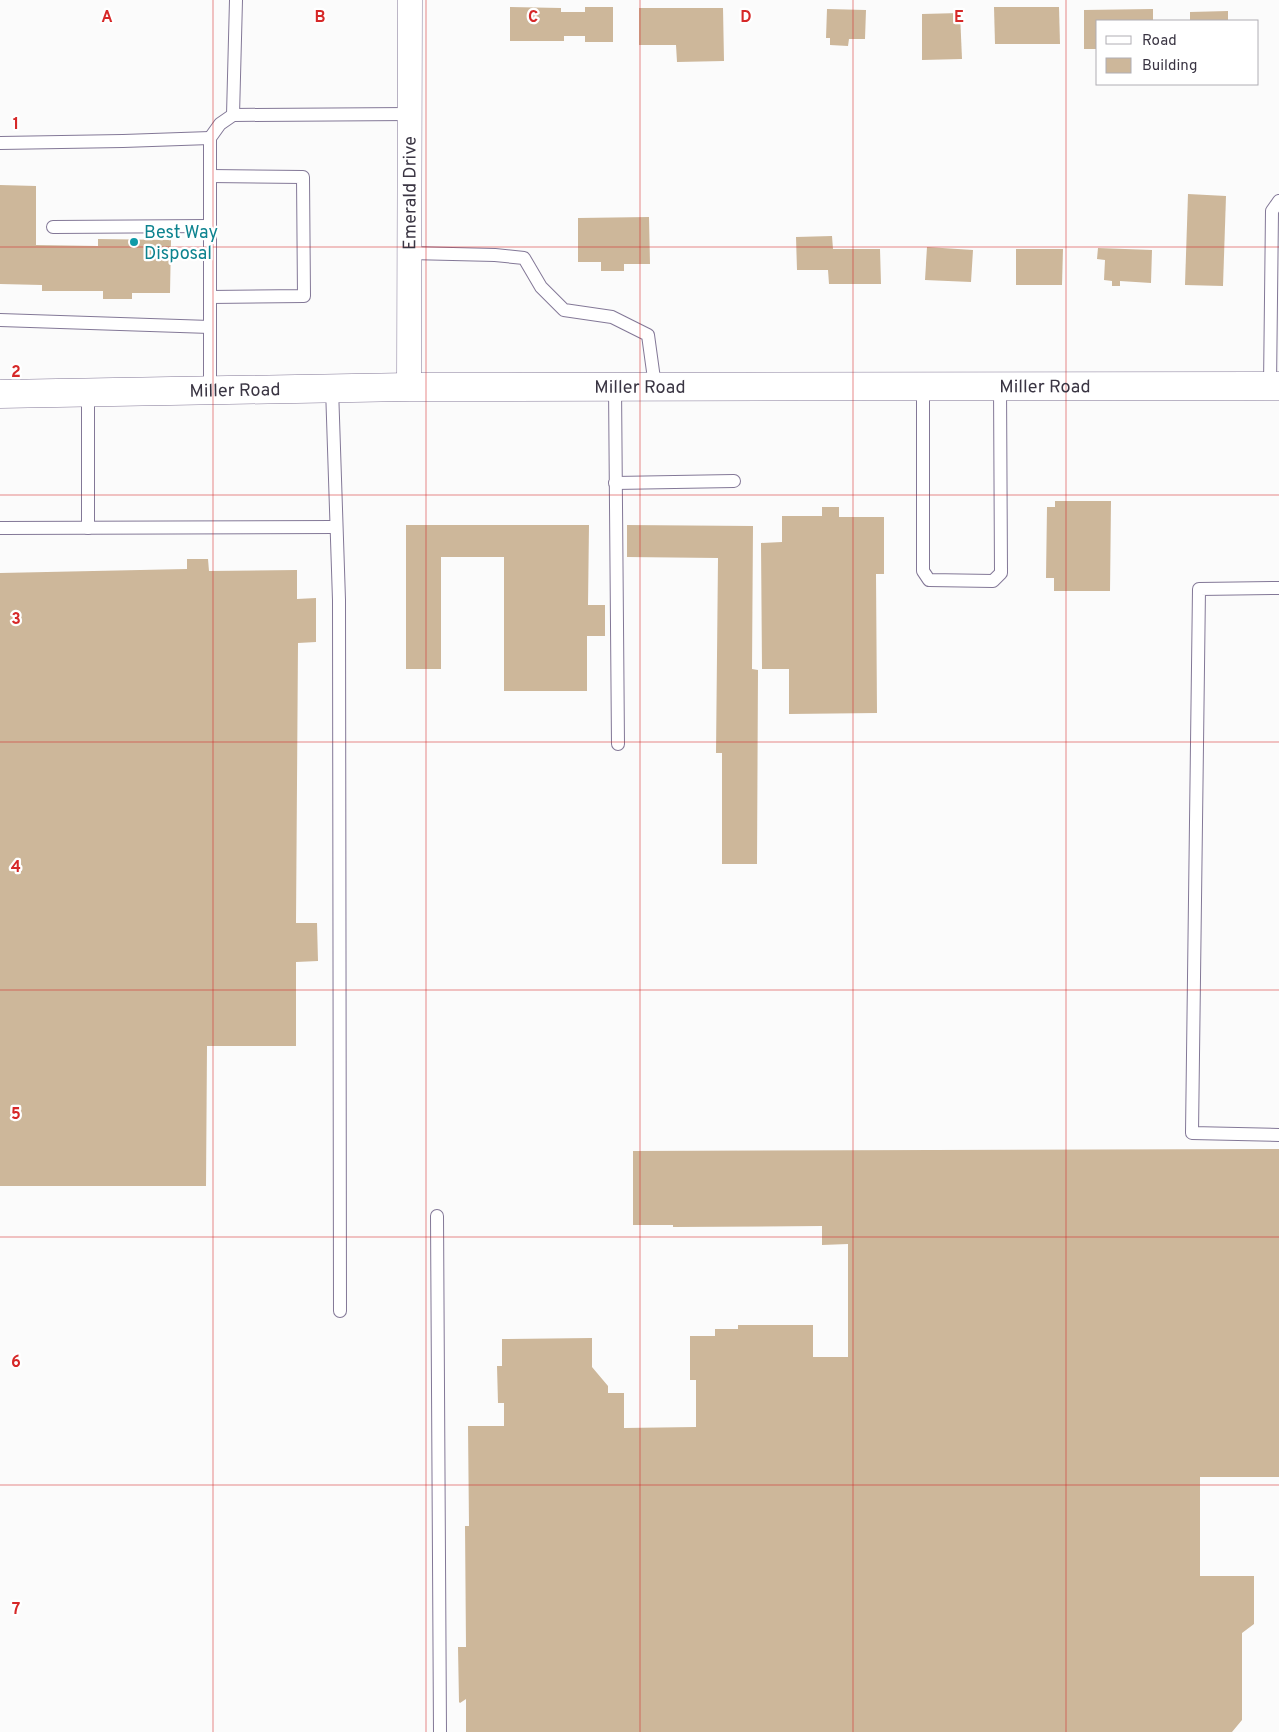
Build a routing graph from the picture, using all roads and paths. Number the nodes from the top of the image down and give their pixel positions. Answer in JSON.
{"nodes":[{"id":1,"x":236,"y":0,"type":"edge"},
{"id":2,"x":410,"y":0,"type":"edge"},
{"id":3,"x":410,"y":114,"type":"junction"},
{"id":4,"x":233,"y":115,"type":"junction"},
{"id":5,"x":210,"y":138,"type":"junction"},
{"id":6,"x":0,"y":143,"type":"edge"},
{"id":7,"x":210,"y":176,"type":"junction"},
{"id":8,"x":1279,"y":201,"type":"edge"},
{"id":9,"x":210,"y":226,"type":"junction"},
{"id":10,"x":53,"y":227,"type":"dead end"},
{"id":11,"x":410,"y":253,"type":"junction"},
{"id":12,"x":210,"y":297,"type":"junction"},
{"id":13,"x":0,"y":320,"type":"edge"},
{"id":14,"x":210,"y":327,"type":"junction"},
{"id":15,"x":615,"y":386,"type":"junction"},
{"id":16,"x":655,"y":386,"type":"junction"},
{"id":17,"x":923,"y":386,"type":"junction"},
{"id":18,"x":1000,"y":386,"type":"junction"},
{"id":19,"x":1274,"y":386,"type":"edge"},
{"id":20,"x":409,"y":387,"type":"junction"},
{"id":21,"x":332,"y":388,"type":"junction"},
{"id":22,"x":210,"y":390,"type":"junction"},
{"id":23,"x":88,"y":392,"type":"junction"},
{"id":24,"x":0,"y":394,"type":"edge"},
{"id":25,"x":734,"y":482,"type":"dead end"},
{"id":26,"x":615,"y":484,"type":"junction"},
{"id":27,"x":0,"y":528,"type":"edge"},
{"id":28,"x":88,"y":528,"type":"junction"},
{"id":29,"x":336,"y":528,"type":"junction"},
{"id":30,"x":1279,"y":588,"type":"edge"},
{"id":31,"x":618,"y":744,"type":"dead end"},
{"id":32,"x":1279,"y":1134,"type":"edge"},
{"id":33,"x":437,"y":1216,"type":"dead end"},
{"id":34,"x":340,"y":1312,"type":"dead end"},
{"id":35,"x":440,"y":1732,"type":"edge"}],
"edges":[{"from":1,"to":4,"type":"lane"},
{"from":2,"to":3,"type":"street","name":"Emerald Drive"},
{"from":3,"to":4,"type":"lane"},
{"from":3,"to":11,"type":"street","name":"Emerald Drive"},
{"from":4,"to":5,"type":"lane"},
{"from":5,"to":6,"type":"lane"},
{"from":5,"to":7,"type":"lane"},
{"from":7,"to":9,"type":"lane"},
{"from":7,"to":12,"type":"lane"},
{"from":8,"to":19,"type":"lane"},
{"from":9,"to":10,"type":"lane"},
{"from":9,"to":12,"type":"lane"},
{"from":11,"to":16,"type":"lane"},
{"from":11,"to":20,"type":"street","name":"Emerald Drive"},
{"from":12,"to":14,"type":"lane"},
{"from":13,"to":14,"type":"lane"},
{"from":14,"to":22,"type":"lane"},
{"from":15,"to":16,"type":"street","name":"Miller Road"},
{"from":15,"to":20,"type":"street","name":"Miller Road"},
{"from":15,"to":26,"type":"lane"},
{"from":16,"to":17,"type":"street","name":"Miller Road"},
{"from":17,"to":18,"type":"street","name":"Miller Road"},
{"from":17,"to":18,"type":"lane"},
{"from":18,"to":19,"type":"street","name":"Miller Road"},
{"from":20,"to":21,"type":"street","name":"Miller Road"},
{"from":21,"to":22,"type":"street","name":"Miller Road"},
{"from":21,"to":29,"type":"lane"},
{"from":22,"to":23,"type":"street","name":"Miller Road"},
{"from":23,"to":24,"type":"street","name":"Miller Road"},
{"from":23,"to":28,"type":"lane"},
{"from":25,"to":26,"type":"lane"},
{"from":26,"to":31,"type":"lane"},
{"from":27,"to":28,"type":"lane"},
{"from":28,"to":29,"type":"lane"},
{"from":29,"to":34,"type":"lane"},
{"from":30,"to":32,"type":"lane"},
{"from":33,"to":35,"type":"lane"}]}
